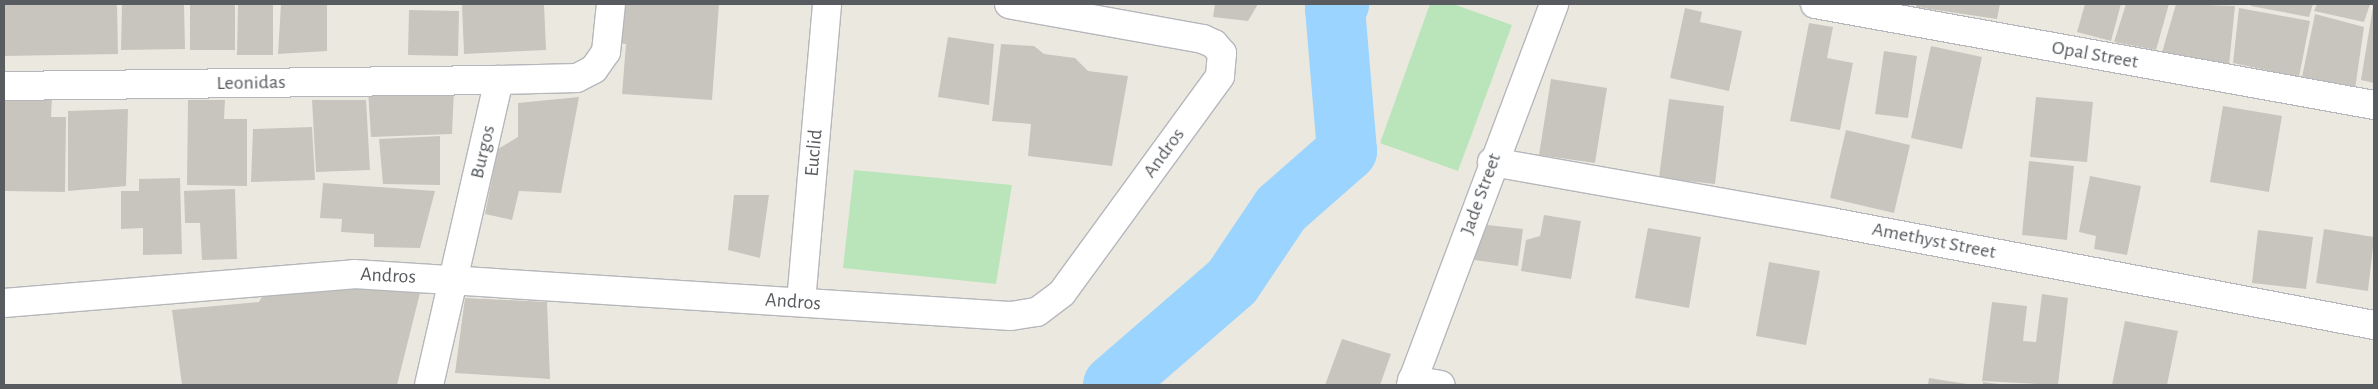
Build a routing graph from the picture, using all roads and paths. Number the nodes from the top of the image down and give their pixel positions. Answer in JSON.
{"nodes":[{"id":1,"x":611,"y":4,"type":"edge"},
{"id":2,"x":828,"y":4,"type":"edge"},
{"id":3,"x":1009,"y":4,"type":"edge"},
{"id":4,"x":1554,"y":4,"type":"edge"},
{"id":5,"x":1815,"y":4,"type":"edge"},
{"id":6,"x":499,"y":80,"type":"junction"},
{"id":7,"x":4,"y":86,"type":"edge"},
{"id":8,"x":2374,"y":105,"type":"edge"},
{"id":9,"x":1492,"y":162,"type":"junction"},
{"id":10,"x":454,"y":279,"type":"junction"},
{"id":11,"x":802,"y":302,"type":"junction"},
{"id":12,"x":4,"y":303,"type":"edge"},
{"id":13,"x":2374,"y":325,"type":"edge"},
{"id":14,"x":1411,"y":383,"type":"edge"},
{"id":15,"x":429,"y":385,"type":"edge"},
{"id":16,"x":1441,"y":385,"type":"edge"}],
"edges":[{"from":1,"to":6,"type":"street"},
{"from":2,"to":11,"type":"street","name":"Euclid"},
{"from":3,"to":11,"type":"street","name":"Andros"},
{"from":4,"to":9,"type":"street","name":"Jade Street"},
{"from":5,"to":8,"type":"street","name":"Opal Street"},
{"from":6,"to":7,"type":"street","name":"Leonidas"},
{"from":6,"to":10,"type":"street","name":"Burgos"},
{"from":9,"to":13,"type":"street","name":"Amethyst Street"},
{"from":9,"to":14,"type":"street","name":"Jade Street"},
{"from":10,"to":11,"type":"street","name":"Andros"},
{"from":10,"to":12,"type":"street","name":"Andros"},
{"from":10,"to":15,"type":"street","name":"Burgos"},
{"from":14,"to":16,"type":"street"}]}
